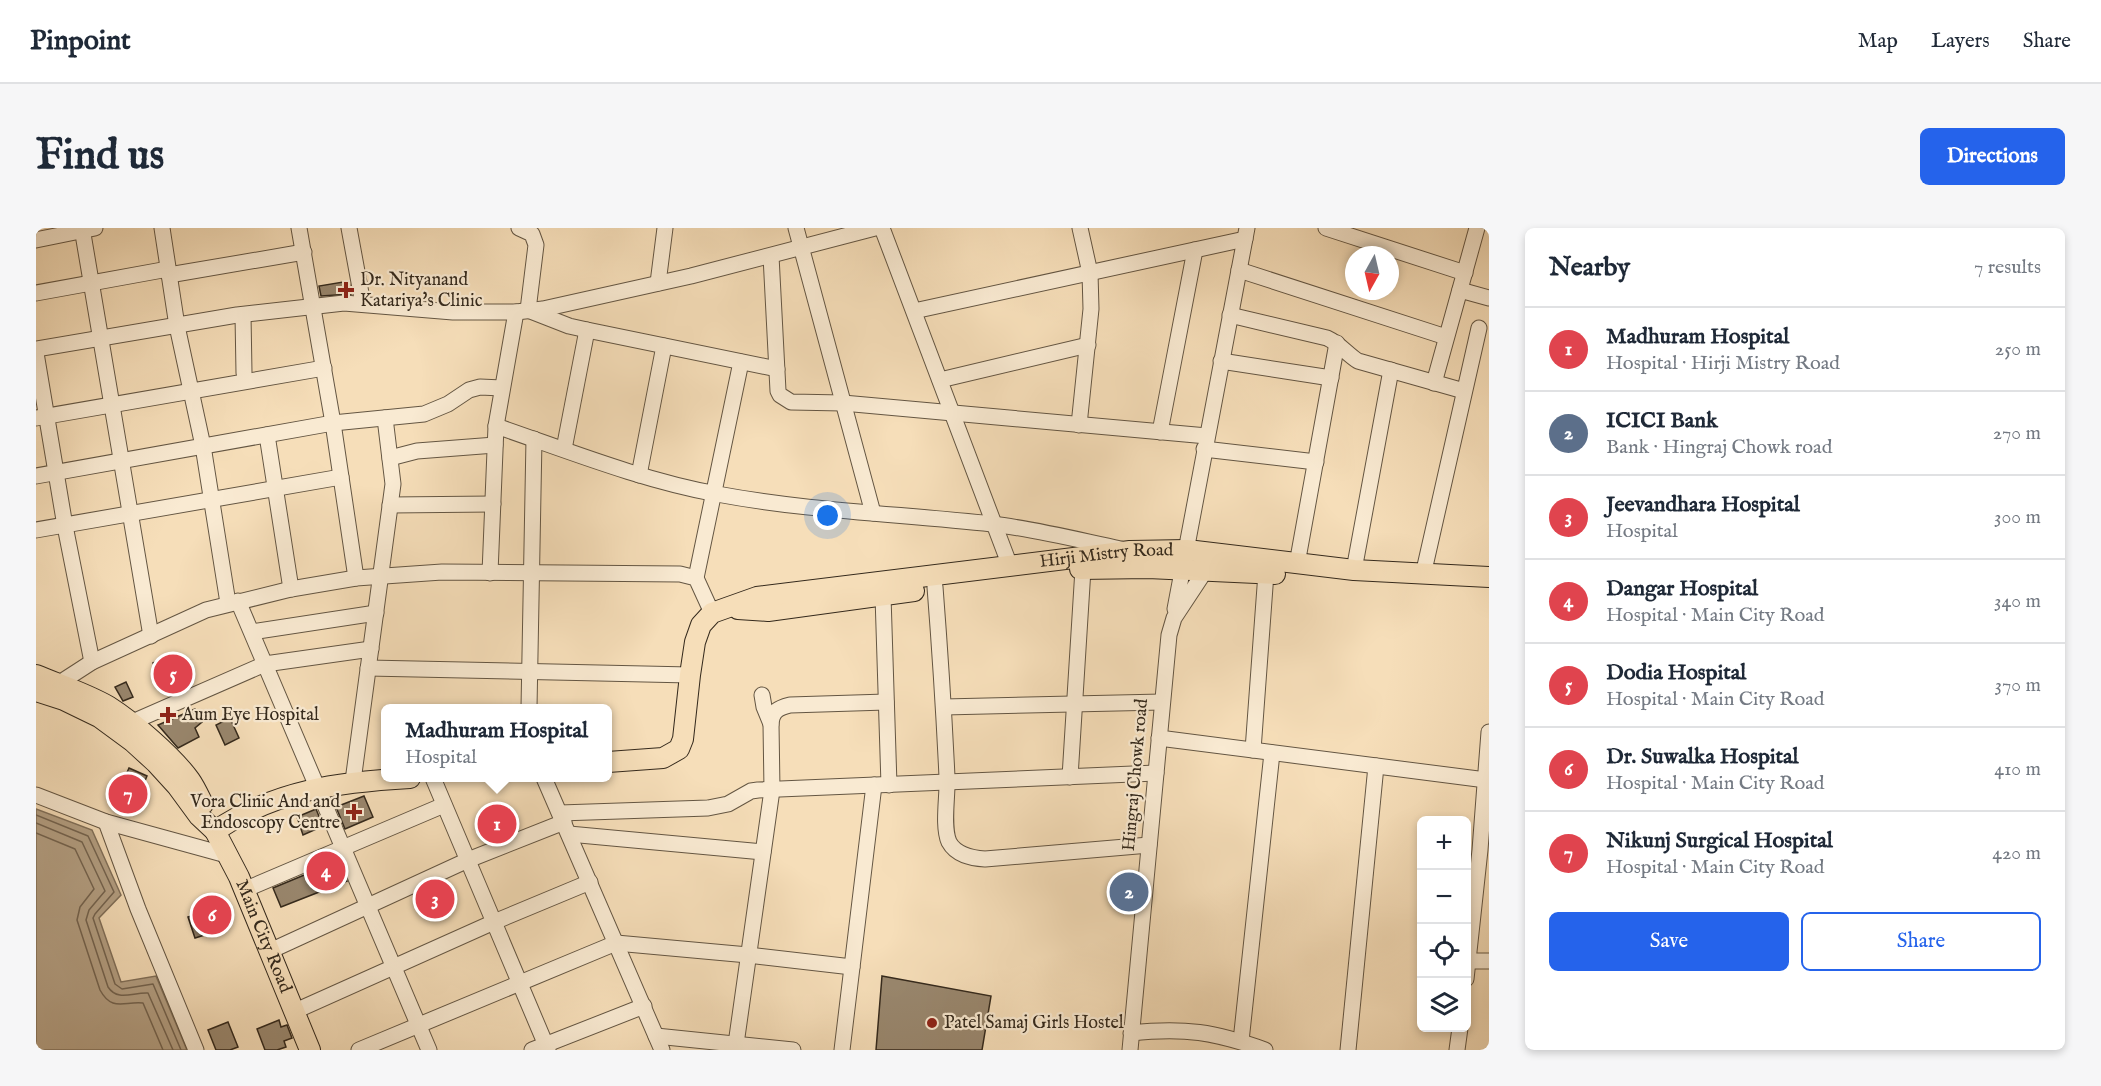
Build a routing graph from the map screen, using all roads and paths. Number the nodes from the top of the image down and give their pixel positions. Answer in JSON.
{"nodes":[{"id":1,"x":162,"y":228,"type":"edge"},
{"id":2,"x":299,"y":228,"type":"edge"},
{"id":3,"x":349,"y":228,"type":"edge"},
{"id":4,"x":519,"y":228,"type":"edge"},
{"id":5,"x":665,"y":228,"type":"edge"},
{"id":6,"x":796,"y":228,"type":"edge"},
{"id":7,"x":875,"y":228,"type":"edge"},
{"id":8,"x":882,"y":228,"type":"edge"},
{"id":9,"x":1080,"y":228,"type":"edge"},
{"id":10,"x":1326,"y":228,"type":"edge"},
{"id":11,"x":1477,"y":228,"type":"edge"},
{"id":12,"x":86,"y":229,"type":"edge"},
{"id":13,"x":1246,"y":233,"type":"edge"},
{"id":14,"x":36,"y":240,"type":"edge"},
{"id":15,"x":801,"y":248,"type":"junction"},
{"id":16,"x":1196,"y":250,"type":"junction"},
{"id":17,"x":304,"y":252,"type":"junction"},
{"id":18,"x":771,"y":256,"type":"junction"},
{"id":19,"x":1239,"y":270,"type":"junction"},
{"id":20,"x":169,"y":272,"type":"junction"},
{"id":21,"x":1090,"y":273,"type":"junction"},
{"id":22,"x":1465,"y":273,"type":"junction"},
{"id":23,"x":92,"y":283,"type":"junction"},
{"id":24,"x":657,"y":283,"type":"junction"},
{"id":25,"x":1460,"y":290,"type":"junction"},
{"id":26,"x":36,"y":293,"type":"edge"},
{"id":27,"x":1489,"y":298,"type":"edge"},
{"id":28,"x":363,"y":304,"type":"junction"},
{"id":29,"x":314,"y":306,"type":"junction"},
{"id":30,"x":522,"y":311,"type":"junction"},
{"id":31,"x":914,"y":311,"type":"junction"},
{"id":32,"x":243,"y":315,"type":"junction"},
{"id":33,"x":1230,"y":315,"type":"junction"},
{"id":34,"x":177,"y":326,"type":"junction"},
{"id":35,"x":1479,"y":328,"type":"dead end"},
{"id":36,"x":587,"y":330,"type":"junction"},
{"id":37,"x":1446,"y":337,"type":"junction"},
{"id":38,"x":99,"y":339,"type":"junction"},
{"id":39,"x":1337,"y":343,"type":"junction"},
{"id":40,"x":1088,"y":345,"type":"junction"},
{"id":41,"x":664,"y":346,"type":"junction"},
{"id":42,"x":36,"y":351,"type":"edge"},
{"id":43,"x":1221,"y":361,"type":"junction"},
{"id":44,"x":741,"y":362,"type":"junction"},
{"id":45,"x":324,"y":368,"type":"junction"},
{"id":46,"x":777,"y":369,"type":"junction"},
{"id":47,"x":1391,"y":370,"type":"junction"},
{"id":48,"x":244,"y":373,"type":"dead end"},
{"id":49,"x":1331,"y":378,"type":"junction"},
{"id":50,"x":940,"y":380,"type":"junction"},
{"id":51,"x":1434,"y":382,"type":"junction"},
{"id":52,"x":502,"y":388,"type":"junction"},
{"id":53,"x":191,"y":391,"type":"junction"},
{"id":54,"x":1464,"y":391,"type":"junction"},
{"id":55,"x":843,"y":403,"type":"junction"},
{"id":56,"x":112,"y":404,"type":"junction"},
{"id":57,"x":952,"y":414,"type":"junction"},
{"id":58,"x":41,"y":417,"type":"edge"},
{"id":59,"x":385,"y":418,"type":"junction"},
{"id":60,"x":333,"y":423,"type":"junction"},
{"id":61,"x":1079,"y":425,"type":"junction"},
{"id":62,"x":496,"y":426,"type":"junction"},
{"id":63,"x":1160,"y":432,"type":"junction"},
{"id":64,"x":267,"y":435,"type":"junction"},
{"id":65,"x":534,"y":439,"type":"junction"},
{"id":66,"x":1205,"y":443,"type":"junction"},
{"id":67,"x":495,"y":445,"type":"junction"},
{"id":68,"x":203,"y":446,"type":"junction"},
{"id":69,"x":564,"y":449,"type":"junction"},
{"id":70,"x":390,"y":458,"type":"junction"},
{"id":71,"x":122,"y":461,"type":"junction"},
{"id":72,"x":1316,"y":462,"type":"junction"},
{"id":73,"x":56,"y":473,"type":"junction"},
{"id":74,"x":639,"y":475,"type":"junction"},
{"id":75,"x":36,"y":476,"type":"edge"},
{"id":76,"x":341,"y":477,"type":"junction"},
{"id":77,"x":276,"y":489,"type":"junction"},
{"id":78,"x":715,"y":494,"type":"junction"},
{"id":79,"x":211,"y":501,"type":"junction"},
{"id":80,"x":493,"y":504,"type":"junction"},
{"id":81,"x":390,"y":505,"type":"junction"},
{"id":82,"x":873,"y":513,"type":"junction"},
{"id":83,"x":130,"y":515,"type":"junction"},
{"id":84,"x":994,"y":525,"type":"junction"},
{"id":85,"x":65,"y":526,"type":"junction"},
{"id":86,"x":36,"y":530,"type":"edge"},
{"id":87,"x":1187,"y":550,"type":"junction"},
{"id":88,"x":1130,"y":551,"type":"junction"},
{"id":89,"x":1219,"y":554,"type":"junction"},
{"id":90,"x":1297,"y":564,"type":"junction"},
{"id":91,"x":1010,"y":566,"type":"junction"},
{"id":92,"x":1083,"y":569,"type":"junction"},
{"id":93,"x":1183,"y":570,"type":"junction"},
{"id":94,"x":1354,"y":570,"type":"junction"},
{"id":95,"x":1204,"y":571,"type":"junction"},
{"id":96,"x":490,"y":573,"type":"junction"},
{"id":97,"x":531,"y":573,"type":"junction"},
{"id":98,"x":1266,"y":573,"type":"junction"},
{"id":99,"x":1423,"y":575,"type":"junction"},
{"id":100,"x":381,"y":576,"type":"junction"},
{"id":101,"x":1489,"y":577,"type":"edge"},
{"id":102,"x":356,"y":578,"type":"junction"},
{"id":103,"x":696,"y":578,"type":"junction"},
{"id":104,"x":935,"y":587,"type":"junction"},
{"id":105,"x":1489,"y":588,"type":"edge"},
{"id":106,"x":291,"y":589,"type":"junction"},
{"id":107,"x":883,"y":596,"type":"junction"},
{"id":108,"x":233,"y":602,"type":"junction"},
{"id":109,"x":721,"y":610,"type":"junction"},
{"id":110,"x":376,"y":613,"type":"junction"},
{"id":111,"x":1174,"y":618,"type":"junction"},
{"id":112,"x":252,"y":632,"type":"junction"},
{"id":113,"x":151,"y":636,"type":"junction"},
{"id":114,"x":371,"y":649,"type":"junction"},
{"id":115,"x":92,"y":662,"type":"junction"},
{"id":116,"x":266,"y":664,"type":"junction"},
{"id":117,"x":368,"y":668,"type":"junction"},
{"id":118,"x":529,"y":672,"type":"junction"},
{"id":119,"x":36,"y":675,"type":"edge"},
{"id":120,"x":690,"y":675,"type":"junction"},
{"id":121,"x":48,"y":690,"type":"edge"},
{"id":122,"x":762,"y":695,"type":"dead end"},
{"id":123,"x":886,"y":702,"type":"junction"},
{"id":124,"x":1162,"y":702,"type":"junction"},
{"id":125,"x":1075,"y":703,"type":"junction"},
{"id":126,"x":529,"y":704,"type":"edge"},
{"id":127,"x":944,"y":706,"type":"junction"},
{"id":128,"x":130,"y":723,"type":"junction"},
{"id":129,"x":771,"y":723,"type":"junction"},
{"id":130,"x":1489,"y":732,"type":"edge"},
{"id":131,"x":1159,"y":738,"type":"junction"},
{"id":132,"x":1253,"y":750,"type":"junction"},
{"id":133,"x":1272,"y":753,"type":"junction"},
{"id":134,"x":612,"y":762,"type":"edge"},
{"id":135,"x":1376,"y":766,"type":"junction"},
{"id":136,"x":1156,"y":773,"type":"junction"},
{"id":137,"x":1070,"y":777,"type":"junction"},
{"id":138,"x":381,"y":779,"type":"edge"},
{"id":139,"x":1486,"y":780,"type":"junction"},
{"id":140,"x":353,"y":781,"type":"junction"},
{"id":141,"x":435,"y":782,"type":"edge"},
{"id":142,"x":546,"y":782,"type":"edge"},
{"id":143,"x":947,"y":782,"type":"junction"},
{"id":144,"x":882,"y":785,"type":"junction"},
{"id":145,"x":319,"y":787,"type":"junction"},
{"id":146,"x":772,"y":790,"type":"junction"},
{"id":147,"x":36,"y":795,"type":"edge"},
{"id":148,"x":444,"y":805,"type":"junction"},
{"id":149,"x":106,"y":822,"type":"junction"},
{"id":150,"x":564,"y":823,"type":"junction"},
{"id":151,"x":213,"y":828,"type":"junction"},
{"id":152,"x":192,"y":845,"type":"junction"},
{"id":153,"x":1149,"y":845,"type":"junction"},
{"id":154,"x":344,"y":847,"type":"junction"},
{"id":155,"x":1485,"y":850,"type":"edge"},
{"id":156,"x":763,"y":852,"type":"junction"},
{"id":157,"x":230,"y":856,"type":"junction"},
{"id":158,"x":468,"y":860,"type":"junction"},
{"id":159,"x":590,"y":882,"type":"junction"},
{"id":160,"x":244,"y":890,"type":"junction"},
{"id":161,"x":368,"y":905,"type":"junction"},
{"id":162,"x":494,"y":922,"type":"junction"},
{"id":163,"x":616,"y":943,"type":"junction"},
{"id":164,"x":1471,"y":947,"type":"edge"},
{"id":165,"x":270,"y":951,"type":"junction"},
{"id":166,"x":748,"y":955,"type":"junction"},
{"id":167,"x":1471,"y":961,"type":"edge"},
{"id":168,"x":1489,"y":961,"type":"edge"},
{"id":169,"x":394,"y":966,"type":"junction"},
{"id":170,"x":852,"y":967,"type":"junction"},
{"id":171,"x":520,"y":983,"type":"junction"},
{"id":172,"x":644,"y":1006,"type":"junction"},
{"id":173,"x":293,"y":1012,"type":"junction"},
{"id":174,"x":419,"y":1025,"type":"junction"},
{"id":175,"x":1459,"y":1032,"type":"edge"},
{"id":176,"x":1131,"y":1033,"type":"junction"},
{"id":177,"x":1241,"y":1041,"type":"junction"},
{"id":178,"x":659,"y":1043,"type":"edge"},
{"id":179,"x":736,"y":1044,"type":"junction"},
{"id":180,"x":542,"y":1048,"type":"edge"},
{"id":181,"x":196,"y":1050,"type":"edge"},
{"id":182,"x":310,"y":1050,"type":"edge"},
{"id":183,"x":359,"y":1050,"type":"edge"},
{"id":184,"x":429,"y":1050,"type":"edge"},
{"id":185,"x":793,"y":1050,"type":"edge"},
{"id":186,"x":842,"y":1050,"type":"edge"},
{"id":187,"x":1130,"y":1050,"type":"edge"},
{"id":188,"x":1265,"y":1050,"type":"edge"},
{"id":189,"x":1348,"y":1050,"type":"edge"},
{"id":190,"x":1457,"y":1050,"type":"edge"}],
"edges":[{"from":1,"to":20,"type":"street"},
{"from":2,"to":17,"type":"street"},
{"from":3,"to":28,"type":"street"},
{"from":4,"to":30,"type":"street"},
{"from":5,"to":24,"type":"street"},
{"from":6,"to":15,"type":"street"},
{"from":7,"to":15,"type":"street"},
{"from":8,"to":31,"type":"street"},
{"from":9,"to":21,"type":"street"},
{"from":10,"to":22,"type":"street"},
{"from":11,"to":22,"type":"street"},
{"from":12,"to":14,"type":"street"},
{"from":12,"to":23,"type":"street"},
{"from":13,"to":16,"type":"street"},
{"from":13,"to":19,"type":"street"},
{"from":15,"to":18,"type":"street"},
{"from":15,"to":55,"type":"street"},
{"from":16,"to":21,"type":"street"},
{"from":16,"to":63,"type":"street"},
{"from":17,"to":20,"type":"street"},
{"from":17,"to":29,"type":"street"},
{"from":18,"to":24,"type":"street"},
{"from":18,"to":46,"type":"street"},
{"from":19,"to":33,"type":"street"},
{"from":19,"to":37,"type":"street"},
{"from":20,"to":23,"type":"street"},
{"from":20,"to":34,"type":"street"},
{"from":21,"to":31,"type":"street"},
{"from":21,"to":40,"type":"street"},
{"from":22,"to":25,"type":"street"},
{"from":23,"to":26,"type":"street"},
{"from":23,"to":38,"type":"street"},
{"from":24,"to":30,"type":"street"},
{"from":25,"to":27,"type":"street"},
{"from":25,"to":37,"type":"street"},
{"from":28,"to":29,"type":"street"},
{"from":28,"to":30,"type":"street"},
{"from":29,"to":32,"type":"street"},
{"from":29,"to":45,"type":"street"},
{"from":30,"to":36,"type":"street"},
{"from":30,"to":52,"type":"street"},
{"from":31,"to":50,"type":"street"},
{"from":32,"to":34,"type":"street"},
{"from":32,"to":48,"type":"street"},
{"from":33,"to":39,"type":"street"},
{"from":33,"to":43,"type":"street"},
{"from":34,"to":38,"type":"street"},
{"from":34,"to":53,"type":"street"},
{"from":35,"to":54,"type":"street"},
{"from":36,"to":41,"type":"street"},
{"from":36,"to":69,"type":"street"},
{"from":37,"to":51,"type":"street"},
{"from":38,"to":42,"type":"street"},
{"from":38,"to":56,"type":"street"},
{"from":39,"to":47,"type":"street"},
{"from":39,"to":49,"type":"street"},
{"from":40,"to":50,"type":"street"},
{"from":40,"to":61,"type":"street"},
{"from":41,"to":44,"type":"street"},
{"from":41,"to":74,"type":"street"},
{"from":42,"to":58,"type":"street"},
{"from":43,"to":49,"type":"street"},
{"from":43,"to":66,"type":"street"},
{"from":44,"to":46,"type":"street"},
{"from":44,"to":78,"type":"street"},
{"from":45,"to":53,"type":"street"},
{"from":45,"to":60,"type":"street"},
{"from":46,"to":55,"type":"street"},
{"from":47,"to":51,"type":"street"},
{"from":47,"to":94,"type":"street"},
{"from":49,"to":72,"type":"street"},
{"from":50,"to":57,"type":"street"},
{"from":51,"to":54,"type":"street"},
{"from":52,"to":59,"type":"street"},
{"from":52,"to":62,"type":"street"},
{"from":53,"to":56,"type":"street"},
{"from":53,"to":68,"type":"street"},
{"from":54,"to":99,"type":"street"},
{"from":55,"to":57,"type":"street"},
{"from":55,"to":82,"type":"street"},
{"from":56,"to":58,"type":"street"},
{"from":56,"to":71,"type":"street"},
{"from":57,"to":61,"type":"street"},
{"from":57,"to":84,"type":"street"},
{"from":58,"to":73,"type":"street"},
{"from":59,"to":60,"type":"street"},
{"from":59,"to":70,"type":"street"},
{"from":60,"to":64,"type":"street"},
{"from":60,"to":76,"type":"street"},
{"from":61,"to":63,"type":"street"},
{"from":62,"to":65,"type":"street"},
{"from":62,"to":67,"type":"street"},
{"from":63,"to":66,"type":"street"},
{"from":64,"to":68,"type":"street"},
{"from":64,"to":77,"type":"street"},
{"from":65,"to":69,"type":"street"},
{"from":65,"to":97,"type":"street"},
{"from":66,"to":72,"type":"street"},
{"from":66,"to":87,"type":"street"},
{"from":67,"to":70,"type":"street"},
{"from":67,"to":80,"type":"street"},
{"from":68,"to":71,"type":"street"},
{"from":68,"to":79,"type":"street"},
{"from":69,"to":74,"type":"street"},
{"from":70,"to":81,"type":"street"},
{"from":71,"to":73,"type":"street"},
{"from":71,"to":83,"type":"street"},
{"from":72,"to":90,"type":"street"},
{"from":73,"to":75,"type":"street"},
{"from":73,"to":85,"type":"street"},
{"from":74,"to":78,"type":"street"},
{"from":76,"to":77,"type":"street"},
{"from":76,"to":102,"type":"street"},
{"from":77,"to":79,"type":"street"},
{"from":77,"to":106,"type":"street"},
{"from":78,"to":82,"type":"street"},
{"from":78,"to":103,"type":"street"},
{"from":79,"to":83,"type":"street"},
{"from":79,"to":108,"type":"street"},
{"from":80,"to":81,"type":"street"},
{"from":80,"to":96,"type":"street"},
{"from":81,"to":100,"type":"street"},
{"from":82,"to":84,"type":"street"},
{"from":83,"to":85,"type":"street"},
{"from":83,"to":113,"type":"street"},
{"from":84,"to":88,"type":"street"},
{"from":84,"to":91,"type":"street"},
{"from":85,"to":86,"type":"street"},
{"from":85,"to":115,"type":"street"},
{"from":87,"to":88,"type":"main road","name":"Hirji Mistry Road"},
{"from":87,"to":89,"type":"main road","name":"Hirji Mistry Road"},
{"from":87,"to":93,"type":"street"},
{"from":88,"to":91,"type":"main road","name":"Hirji Mistry Road"},
{"from":89,"to":90,"type":"main road","name":"Hirji Mistry Road"},
{"from":89,"to":95,"type":"street","name":"Hingraj Chowk road"},
{"from":90,"to":94,"type":"main road","name":"Hirji Mistry Road"},
{"from":91,"to":109,"type":"main road","name":"Hirji Mistry Road"},
{"from":92,"to":93,"type":"main road","name":"Hirji Mistry Road"},
{"from":92,"to":104,"type":"main road","name":"Hirji Mistry Road"},
{"from":92,"to":125,"type":"street"},
{"from":93,"to":95,"type":"main road","name":"Hirji Mistry Road"},
{"from":93,"to":111,"type":"street"},
{"from":94,"to":99,"type":"main road","name":"Hirji Mistry Road"},
{"from":95,"to":98,"type":"main road","name":"Hirji Mistry Road"},
{"from":95,"to":111,"type":"street","name":"Hingraj Chowk road"},
{"from":96,"to":97,"type":"street"},
{"from":96,"to":100,"type":"street"},
{"from":97,"to":103,"type":"street"},
{"from":97,"to":118,"type":"street"},
{"from":98,"to":105,"type":"main road","name":"Hirji Mistry Road"},
{"from":98,"to":132,"type":"street"},
{"from":99,"to":101,"type":"main road","name":"Hirji Mistry Road"},
{"from":100,"to":102,"type":"street"},
{"from":100,"to":110,"type":"street"},
{"from":102,"to":106,"type":"street"},
{"from":103,"to":109,"type":"street"},
{"from":104,"to":107,"type":"main road","name":"Hirji Mistry Road"},
{"from":104,"to":127,"type":"street"},
{"from":106,"to":108,"type":"street"},
{"from":107,"to":109,"type":"main road","name":"Hirji Mistry Road"},
{"from":107,"to":123,"type":"street"},
{"from":108,"to":112,"type":"street"},
{"from":108,"to":113,"type":"street"},
{"from":109,"to":120,"type":"main road"},
{"from":110,"to":112,"type":"street"},
{"from":110,"to":114,"type":"street"},
{"from":111,"to":124,"type":"street","name":"Hingraj Chowk road"},
{"from":112,"to":116,"type":"street"},
{"from":113,"to":115,"type":"street"},
{"from":114,"to":116,"type":"street"},
{"from":114,"to":117,"type":"street"},
{"from":115,"to":121,"type":"street"},
{"from":116,"to":128,"type":"street"},
{"from":116,"to":145,"type":"street"},
{"from":117,"to":118,"type":"street"},
{"from":117,"to":140,"type":"street"},
{"from":118,"to":120,"type":"street"},
{"from":118,"to":126,"type":"street"},
{"from":119,"to":121,"type":"main road","name":"Main City Road"},
{"from":120,"to":134,"type":"main road"},
{"from":121,"to":128,"type":"main road","name":"Main City Road"},
{"from":121,"to":151,"type":"main road","name":"Main City Road"},
{"from":122,"to":129,"type":"street"},
{"from":123,"to":129,"type":"street"},
{"from":123,"to":144,"type":"street"},
{"from":124,"to":125,"type":"street"},
{"from":124,"to":131,"type":"street","name":"Hingraj Chowk road"},
{"from":125,"to":127,"type":"street"},
{"from":125,"to":137,"type":"street"},
{"from":127,"to":143,"type":"street"},
{"from":128,"to":151,"type":"main road","name":"Main City Road"},
{"from":129,"to":146,"type":"street"},
{"from":130,"to":139,"type":"street"},
{"from":131,"to":132,"type":"street"},
{"from":131,"to":136,"type":"street","name":"Hingraj Chowk road"},
{"from":132,"to":133,"type":"street"},
{"from":133,"to":135,"type":"street"},
{"from":133,"to":177,"type":"street"},
{"from":135,"to":139,"type":"street"},
{"from":135,"to":189,"type":"street"},
{"from":136,"to":137,"type":"street"},
{"from":136,"to":153,"type":"street","name":"Hingraj Chowk road"},
{"from":137,"to":143,"type":"street"},
{"from":138,"to":140,"type":"main road"},
{"from":139,"to":155,"type":"street"},
{"from":140,"to":145,"type":"main road"},
{"from":141,"to":148,"type":"street"},
{"from":142,"to":150,"type":"street"},
{"from":143,"to":144,"type":"street"},
{"from":143,"to":153,"type":"street"},
{"from":144,"to":146,"type":"street"},
{"from":144,"to":170,"type":"street"},
{"from":145,"to":151,"type":"main road"},
{"from":145,"to":154,"type":"street"},
{"from":146,"to":150,"type":"street"},
{"from":146,"to":156,"type":"street"},
{"from":147,"to":149,"type":"street"},
{"from":148,"to":154,"type":"street"},
{"from":148,"to":158,"type":"street"},
{"from":149,"to":152,"type":"street"},
{"from":149,"to":181,"type":"street"},
{"from":150,"to":156,"type":"street"},
{"from":150,"to":158,"type":"street"},
{"from":150,"to":159,"type":"street"},
{"from":151,"to":152,"type":"street"},
{"from":151,"to":157,"type":"main road","name":"Main City Road"},
{"from":152,"to":157,"type":"street"},
{"from":153,"to":176,"type":"street","name":"Hingraj Chowk road"},
{"from":154,"to":160,"type":"street"},
{"from":154,"to":161,"type":"street"},
{"from":155,"to":164,"type":"street"},
{"from":156,"to":166,"type":"street"},
{"from":157,"to":160,"type":"main road","name":"Main City Road"},
{"from":158,"to":161,"type":"street"},
{"from":158,"to":162,"type":"street"},
{"from":159,"to":162,"type":"street"},
{"from":159,"to":163,"type":"street"},
{"from":160,"to":165,"type":"main road","name":"Main City Road"},
{"from":161,"to":165,"type":"street"},
{"from":161,"to":169,"type":"street"},
{"from":162,"to":169,"type":"street"},
{"from":162,"to":171,"type":"street"},
{"from":163,"to":166,"type":"street"},
{"from":163,"to":171,"type":"street"},
{"from":163,"to":172,"type":"street"},
{"from":165,"to":173,"type":"main road","name":"Main City Road"},
{"from":166,"to":170,"type":"street"},
{"from":166,"to":179,"type":"street"},
{"from":167,"to":168,"type":"street"},
{"from":169,"to":173,"type":"street"},
{"from":169,"to":174,"type":"street"},
{"from":170,"to":186,"type":"street"},
{"from":171,"to":174,"type":"street"},
{"from":171,"to":180,"type":"street"},
{"from":172,"to":178,"type":"street"},
{"from":172,"to":180,"type":"street"},
{"from":173,"to":182,"type":"main road","name":"Main City Road"},
{"from":174,"to":183,"type":"street"},
{"from":174,"to":184,"type":"street"},
{"from":175,"to":190,"type":"street"},
{"from":176,"to":177,"type":"street"},
{"from":176,"to":187,"type":"street","name":"Hingraj Chowk road"},
{"from":177,"to":188,"type":"street"},
{"from":178,"to":179,"type":"street"},
{"from":179,"to":185,"type":"street"}]}
